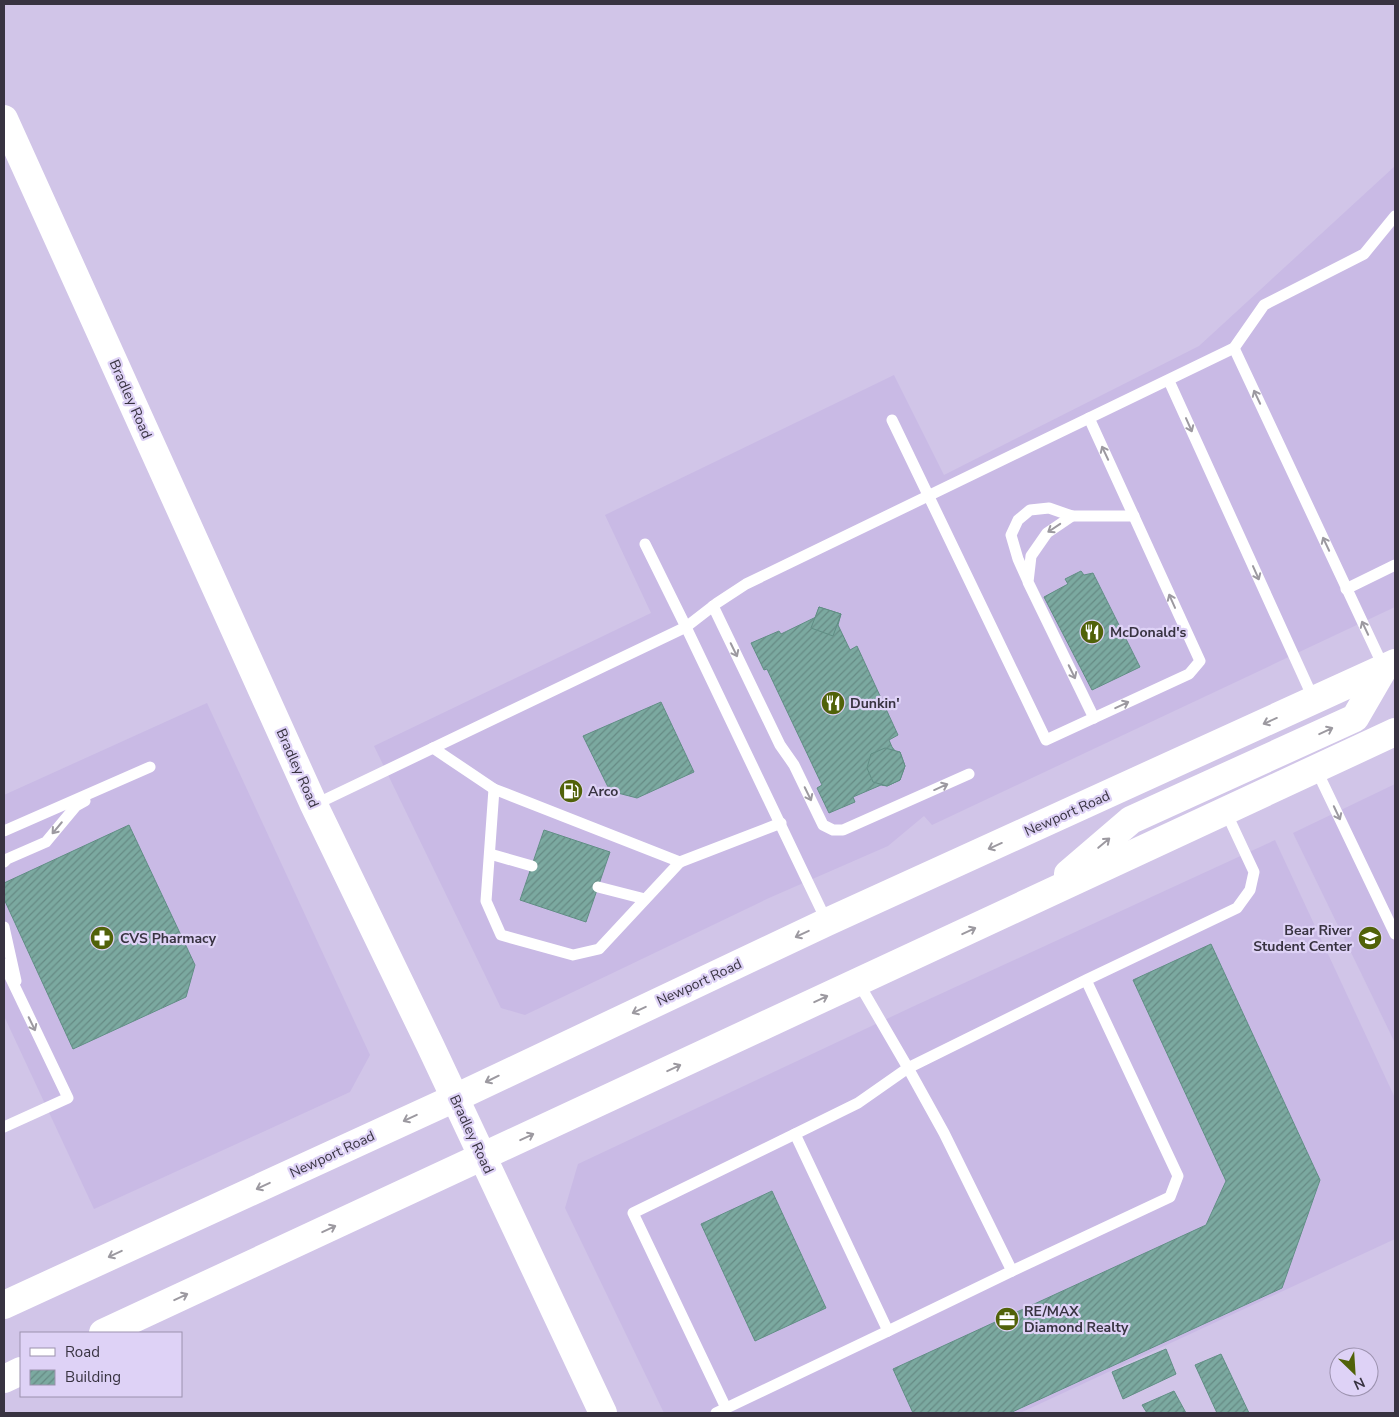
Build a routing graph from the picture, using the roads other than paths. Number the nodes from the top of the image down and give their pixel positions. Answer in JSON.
{"nodes":[{"id":1,"x":4,"y":118,"type":"edge"},
{"id":2,"x":1395,"y":216,"type":"edge"},
{"id":3,"x":1234,"y":348,"type":"junction"},
{"id":4,"x":1169,"y":381,"type":"junction"},
{"id":5,"x":1089,"y":418,"type":"junction"},
{"id":6,"x":892,"y":420,"type":"dead end"},
{"id":7,"x":930,"y":496,"type":"junction"},
{"id":8,"x":1072,"y":516,"type":"junction"},
{"id":9,"x":1134,"y":516,"type":"junction"},
{"id":10,"x":645,"y":544,"type":"dead end"},
{"id":11,"x":1395,"y":565,"type":"edge"},
{"id":12,"x":1028,"y":582,"type":"junction"},
{"id":13,"x":1346,"y":588,"type":"junction"},
{"id":14,"x":713,"y":606,"type":"junction"},
{"id":15,"x":686,"y":627,"type":"junction"},
{"id":16,"x":1389,"y":666,"type":"edge"},
{"id":17,"x":1315,"y":701,"type":"junction"},
{"id":18,"x":1094,"y":718,"type":"junction"},
{"id":19,"x":1395,"y":732,"type":"edge"},
{"id":20,"x":433,"y":748,"type":"junction"},
{"id":21,"x":150,"y":767,"type":"dead end"},
{"id":22,"x":1316,"y":769,"type":"junction"},
{"id":23,"x":969,"y":774,"type":"dead end"},
{"id":24,"x":124,"y":779,"type":"junction"},
{"id":25,"x":494,"y":789,"type":"junction"},
{"id":26,"x":314,"y":805,"type":"junction"},
{"id":27,"x":1225,"y":810,"type":"junction"},
{"id":28,"x":781,"y":823,"type":"junction"},
{"id":29,"x":4,"y":831,"type":"edge"},
{"id":30,"x":490,"y":854,"type":"junction"},
{"id":31,"x":5,"y":860,"type":"edge"},
{"id":32,"x":680,"y":862,"type":"junction"},
{"id":33,"x":532,"y":866,"type":"dead end"},
{"id":34,"x":598,"y":887,"type":"dead end"},
{"id":35,"x":1040,"y":897,"type":"junction"},
{"id":36,"x":645,"y":899,"type":"junction"},
{"id":37,"x":827,"y":922,"type":"junction"},
{"id":38,"x":4,"y":927,"type":"edge"},
{"id":39,"x":1395,"y":934,"type":"edge"},
{"id":40,"x":4,"y":948,"type":"edge"},
{"id":41,"x":4,"y":964,"type":"edge"},
{"id":42,"x":15,"y":972,"type":"junction"},
{"id":43,"x":1086,"y":980,"type":"junction"},
{"id":44,"x":858,"y":982,"type":"junction"},
{"id":45,"x":19,"y":996,"type":"junction"},
{"id":46,"x":908,"y":1068,"type":"junction"},
{"id":47,"x":455,"y":1098,"type":"junction"},
{"id":48,"x":4,"y":1127,"type":"edge"},
{"id":49,"x":795,"y":1134,"type":"junction"},
{"id":50,"x":483,"y":1157,"type":"junction"},
{"id":51,"x":1012,"y":1271,"type":"junction"},
{"id":52,"x":4,"y":1305,"type":"edge"},
{"id":53,"x":888,"y":1331,"type":"junction"},
{"id":54,"x":105,"y":1332,"type":"edge"},
{"id":55,"x":20,"y":1371,"type":"edge"},
{"id":56,"x":4,"y":1379,"type":"edge"},
{"id":57,"x":721,"y":1411,"type":"edge"},
{"id":58,"x":603,"y":1413,"type":"edge"}],
"edges":[{"from":1,"to":26,"type":"main road","name":"Bradley Road"},
{"from":2,"to":3,"type":"lane"},
{"from":3,"to":4,"type":"lane"},
{"from":13,"to":3,"type":"lane","one_way":true},
{"from":4,"to":5,"type":"lane"},
{"from":4,"to":17,"type":"lane","one_way":true},
{"from":5,"to":7,"type":"lane"},
{"from":9,"to":5,"type":"lane","one_way":true},
{"from":6,"to":7,"type":"lane"},
{"from":7,"to":14,"type":"lane"},
{"from":7,"to":18,"type":"lane"},
{"from":8,"to":9,"type":"lane"},
{"from":8,"to":12,"type":"lane","one_way":true},
{"from":8,"to":12,"type":"lane"},
{"from":18,"to":9,"type":"lane","one_way":true},
{"from":10,"to":15,"type":"lane"},
{"from":11,"to":13,"type":"lane"},
{"from":12,"to":18,"type":"lane","one_way":true},
{"from":16,"to":13,"type":"lane","one_way":true},
{"from":14,"to":15,"type":"lane"},
{"from":14,"to":23,"type":"lane","one_way":true},
{"from":15,"to":20,"type":"lane"},
{"from":15,"to":28,"type":"lane"},
{"from":16,"to":17,"type":"main road","name":"Newport Road"},
{"from":35,"to":16,"type":"main road","one_way":true},
{"from":17,"to":37,"type":"main road","name":"Newport Road","one_way":true},
{"from":19,"to":22,"type":"main road"},
{"from":20,"to":25,"type":"lane"},
{"from":20,"to":26,"type":"lane"},
{"from":21,"to":24,"type":"lane"},
{"from":22,"to":27,"type":"main road"},
{"from":22,"to":39,"type":"lane","one_way":true},
{"from":24,"to":29,"type":"lane"},
{"from":24,"to":31,"type":"lane","one_way":true},
{"from":25,"to":30,"type":"lane"},
{"from":25,"to":32,"type":"lane"},
{"from":26,"to":47,"type":"main road","name":"Bradley Road"},
{"from":27,"to":35,"type":"main road"},
{"from":27,"to":43,"type":"lane"},
{"from":28,"to":32,"type":"lane"},
{"from":28,"to":37,"type":"lane"},
{"from":30,"to":33,"type":"lane"},
{"from":30,"to":36,"type":"lane"},
{"from":32,"to":36,"type":"lane"},
{"from":34,"to":36,"type":"lane"},
{"from":44,"to":35,"type":"main road","one_way":true},
{"from":37,"to":47,"type":"main road","name":"Newport Road","one_way":true},
{"from":38,"to":42,"type":"lane"},
{"from":40,"to":42,"type":"lane"},
{"from":41,"to":45,"type":"lane"},
{"from":42,"to":45,"type":"lane"},
{"from":43,"to":46,"type":"lane"},
{"from":43,"to":51,"type":"lane"},
{"from":44,"to":46,"type":"lane"},
{"from":50,"to":44,"type":"main road","one_way":true},
{"from":45,"to":48,"type":"lane","one_way":true},
{"from":46,"to":49,"type":"lane"},
{"from":46,"to":51,"type":"lane"},
{"from":47,"to":50,"type":"main road","name":"Bradley Road"},
{"from":47,"to":52,"type":"main road","name":"Newport Road","one_way":true},
{"from":49,"to":53,"type":"lane"},
{"from":49,"to":57,"type":"lane"},
{"from":54,"to":50,"type":"main road","one_way":true},
{"from":50,"to":58,"type":"main road","name":"Bradley Road"},
{"from":51,"to":53,"type":"lane"},
{"from":53,"to":57,"type":"lane"},
{"from":55,"to":56,"type":"main road"}]}
